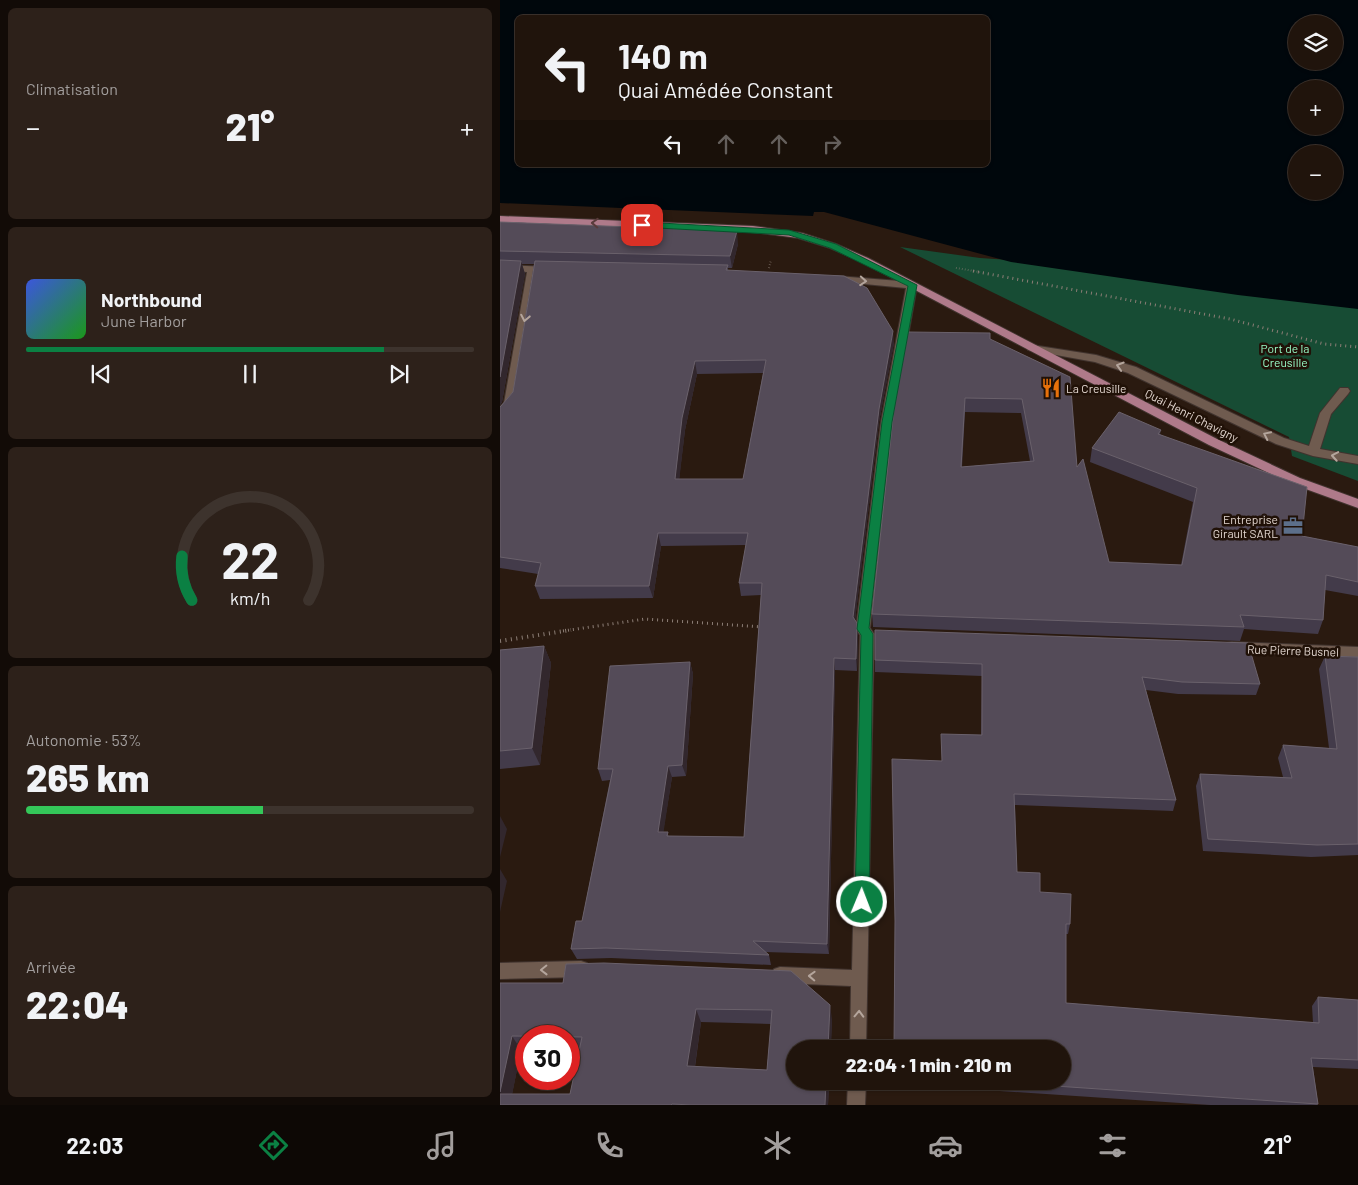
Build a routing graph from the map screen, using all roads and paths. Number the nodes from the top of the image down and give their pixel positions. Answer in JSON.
{"nodes":[{"id":1,"x":500,"y":219,"type":"edge"},
{"id":2,"x":771,"y":260,"type":"dead end"},
{"id":3,"x":500,"y":268,"type":"edge"},
{"id":4,"x":768,"y":268,"type":"dead end"},
{"id":5,"x":956,"y":268,"type":"dead end"},
{"id":6,"x":532,"y":270,"type":"junction"},
{"id":7,"x":561,"y":270,"type":"edge"},
{"id":8,"x":823,"y":278,"type":"edge"},
{"id":9,"x":912,"y":285,"type":"junction"},
{"id":10,"x":1358,"y":347,"type":"edge"},
{"id":11,"x":1032,"y":348,"type":"junction"},
{"id":12,"x":1344,"y":391,"type":"dead end"},
{"id":13,"x":500,"y":415,"type":"edge"},
{"id":14,"x":1313,"y":452,"type":"junction"},
{"id":15,"x":1358,"y":460,"type":"edge"},
{"id":16,"x":1358,"y":504,"type":"edge"},
{"id":17,"x":772,"y":627,"type":"edge"},
{"id":18,"x":867,"y":634,"type":"junction"},
{"id":19,"x":882,"y":635,"type":"edge"},
{"id":20,"x":500,"y":641,"type":"edge"},
{"id":21,"x":1217,"y":646,"type":"edge"},
{"id":22,"x":1358,"y":652,"type":"edge"},
{"id":23,"x":592,"y":969,"type":"edge"},
{"id":24,"x":500,"y":970,"type":"edge"},
{"id":25,"x":764,"y":974,"type":"edge"},
{"id":26,"x":860,"y":978,"type":"junction"},
{"id":27,"x":858,"y":1040,"type":"edge"},
{"id":28,"x":857,"y":1090,"type":"edge"},
{"id":29,"x":856,"y":1105,"type":"edge"}],
"edges":[{"from":9,"to":1,"type":"main road","name":"Quai Henri Chavigny","one_way":true},
{"from":2,"to":4,"type":"path"},
{"from":3,"to":6,"type":"street"},
{"from":5,"to":10,"type":"path"},
{"from":6,"to":7,"type":"street"},
{"from":6,"to":13,"type":"street","one_way":true},
{"from":8,"to":9,"type":"street","one_way":true},
{"from":9,"to":11,"type":"main road","name":"Quai Henri Chavigny"},
{"from":9,"to":18,"type":"street"},
{"from":14,"to":11,"type":"street","one_way":true},
{"from":11,"to":16,"type":"main road","name":"Quai Henri Chavigny"},
{"from":12,"to":14,"type":"street"},
{"from":15,"to":14,"type":"street","one_way":true},
{"from":17,"to":20,"type":"path"},
{"from":18,"to":19,"type":"street"},
{"from":18,"to":26,"type":"street"},
{"from":21,"to":22,"type":"street","name":"Rue Pierre Busnel"},
{"from":23,"to":24,"type":"street","one_way":true},
{"from":26,"to":25,"type":"street","one_way":true},
{"from":27,"to":26,"type":"street","one_way":true},
{"from":28,"to":29,"type":"street"}]}
